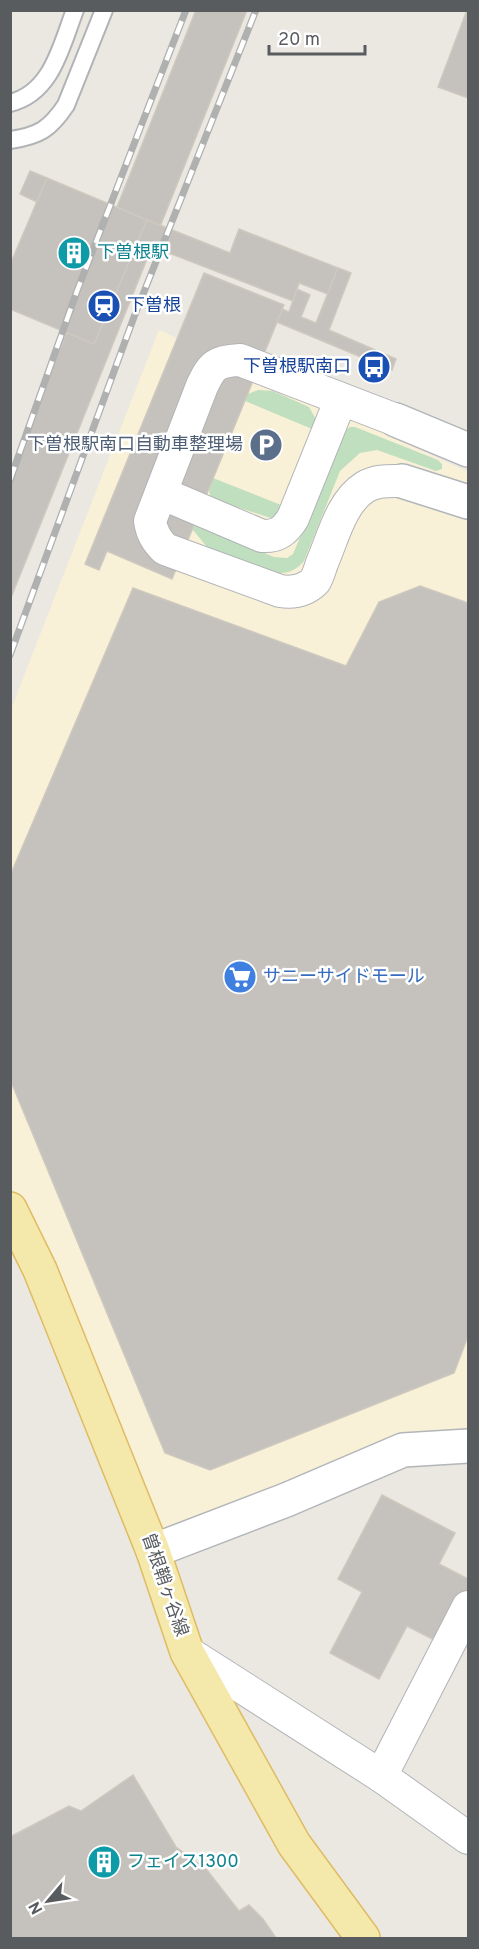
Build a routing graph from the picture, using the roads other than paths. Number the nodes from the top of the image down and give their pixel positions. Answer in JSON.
{"nodes":[{"id":1,"x":75,"y":10,"type":"edge"},
{"id":2,"x":104,"y":10,"type":"edge"},
{"id":3,"x":10,"y":104,"type":"edge"},
{"id":4,"x":10,"y":140,"type":"edge"},
{"id":5,"x":341,"y":399,"type":"junction"},
{"id":6,"x":396,"y":420,"type":"joint"},
{"id":7,"x":468,"y":450,"type":"edge"},
{"id":8,"x":402,"y":481,"type":"joint"},
{"id":9,"x":161,"y":493,"type":"junction"},
{"id":10,"x":468,"y":502,"type":"edge"},
{"id":11,"x":10,"y":1209,"type":"edge"},
{"id":12,"x":468,"y":1446,"type":"edge"},
{"id":13,"x":153,"y":1551,"type":"junction"},
{"id":14,"x":468,"y":1607,"type":"edge"},
{"id":15,"x":187,"y":1652,"type":"junction"},
{"id":16,"x":381,"y":1776,"type":"junction"},
{"id":17,"x":468,"y":1838,"type":"edge"},
{"id":18,"x":363,"y":1938,"type":"edge"}],
"edges":[{"from":1,"to":3,"type":"lane"},
{"from":2,"to":4,"type":"lane"},
{"from":5,"to":6,"type":"street"},
{"from":5,"to":9,"type":"street"},
{"from":5,"to":9,"type":"street"},
{"from":6,"to":7,"type":"street"},
{"from":8,"to":9,"type":"street"},
{"from":8,"to":10,"type":"street"},
{"from":11,"to":13,"type":"main road","name":"曽根鞘ヶ谷線"},
{"from":12,"to":13,"type":"street"},
{"from":13,"to":15,"type":"main road","name":"曽根鞘ヶ谷線"},
{"from":14,"to":16,"type":"street"},
{"from":15,"to":16,"type":"street"},
{"from":15,"to":18,"type":"main road","name":"曽根鞘ヶ谷線"},
{"from":16,"to":17,"type":"street"}]}
